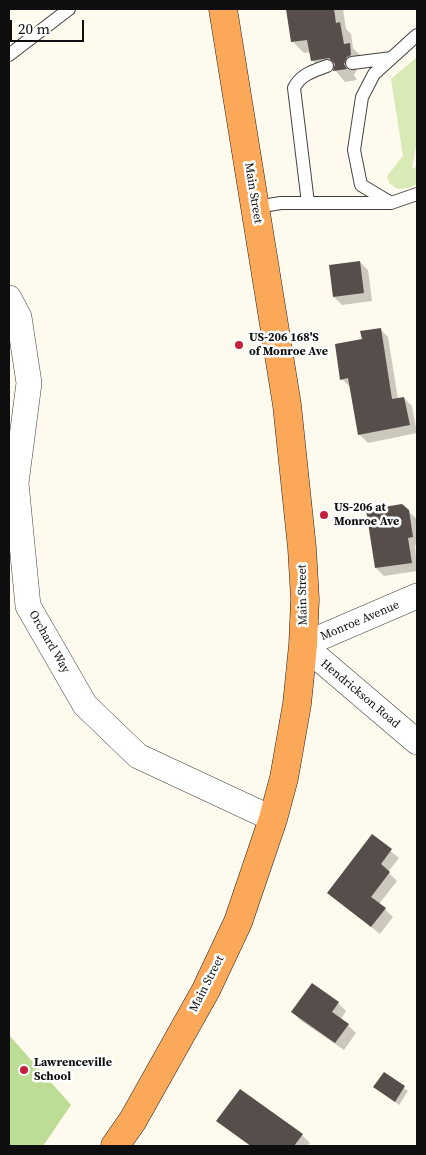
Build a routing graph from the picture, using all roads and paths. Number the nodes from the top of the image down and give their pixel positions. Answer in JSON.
{"nodes":[{"id":1,"x":69,"y":9,"type":"edge"},
{"id":2,"x":224,"y":9,"type":"edge"},
{"id":3,"x":417,"y":35,"type":"edge"},
{"id":4,"x":9,"y":55,"type":"edge"},
{"id":5,"x":392,"y":58,"type":"junction"},
{"id":6,"x":352,"y":63,"type":"dead end"},
{"id":7,"x":327,"y":66,"type":"dead end"},
{"id":8,"x":417,"y":194,"type":"edge"},
{"id":9,"x":308,"y":203,"type":"junction"},
{"id":10,"x":390,"y":203,"type":"junction"},
{"id":11,"x":256,"y":207,"type":"junction"},
{"id":12,"x":9,"y":298,"type":"edge"},
{"id":13,"x":417,"y":596,"type":"edge"},
{"id":14,"x":303,"y":645,"type":"junction"},
{"id":15,"x":417,"y":742,"type":"edge"},
{"id":16,"x":273,"y":819,"type":"junction"},
{"id":17,"x":115,"y":1146,"type":"edge"}],
"edges":[{"from":1,"to":4,"type":"lane"},
{"from":2,"to":11,"type":"highway","name":"Main Street"},
{"from":3,"to":5,"type":"lane"},
{"from":5,"to":6,"type":"lane"},
{"from":5,"to":10,"type":"lane"},
{"from":7,"to":9,"type":"lane"},
{"from":8,"to":10,"type":"lane"},
{"from":9,"to":10,"type":"lane"},
{"from":9,"to":11,"type":"lane"},
{"from":11,"to":14,"type":"highway","name":"Main Street"},
{"from":12,"to":16,"type":"street","name":"Orchard Way"},
{"from":13,"to":14,"type":"street","name":"Monroe Avenue"},
{"from":14,"to":15,"type":"street","name":"Hendrickson Road"},
{"from":14,"to":16,"type":"highway","name":"Main Street"},
{"from":16,"to":17,"type":"highway","name":"Main Street"}]}
